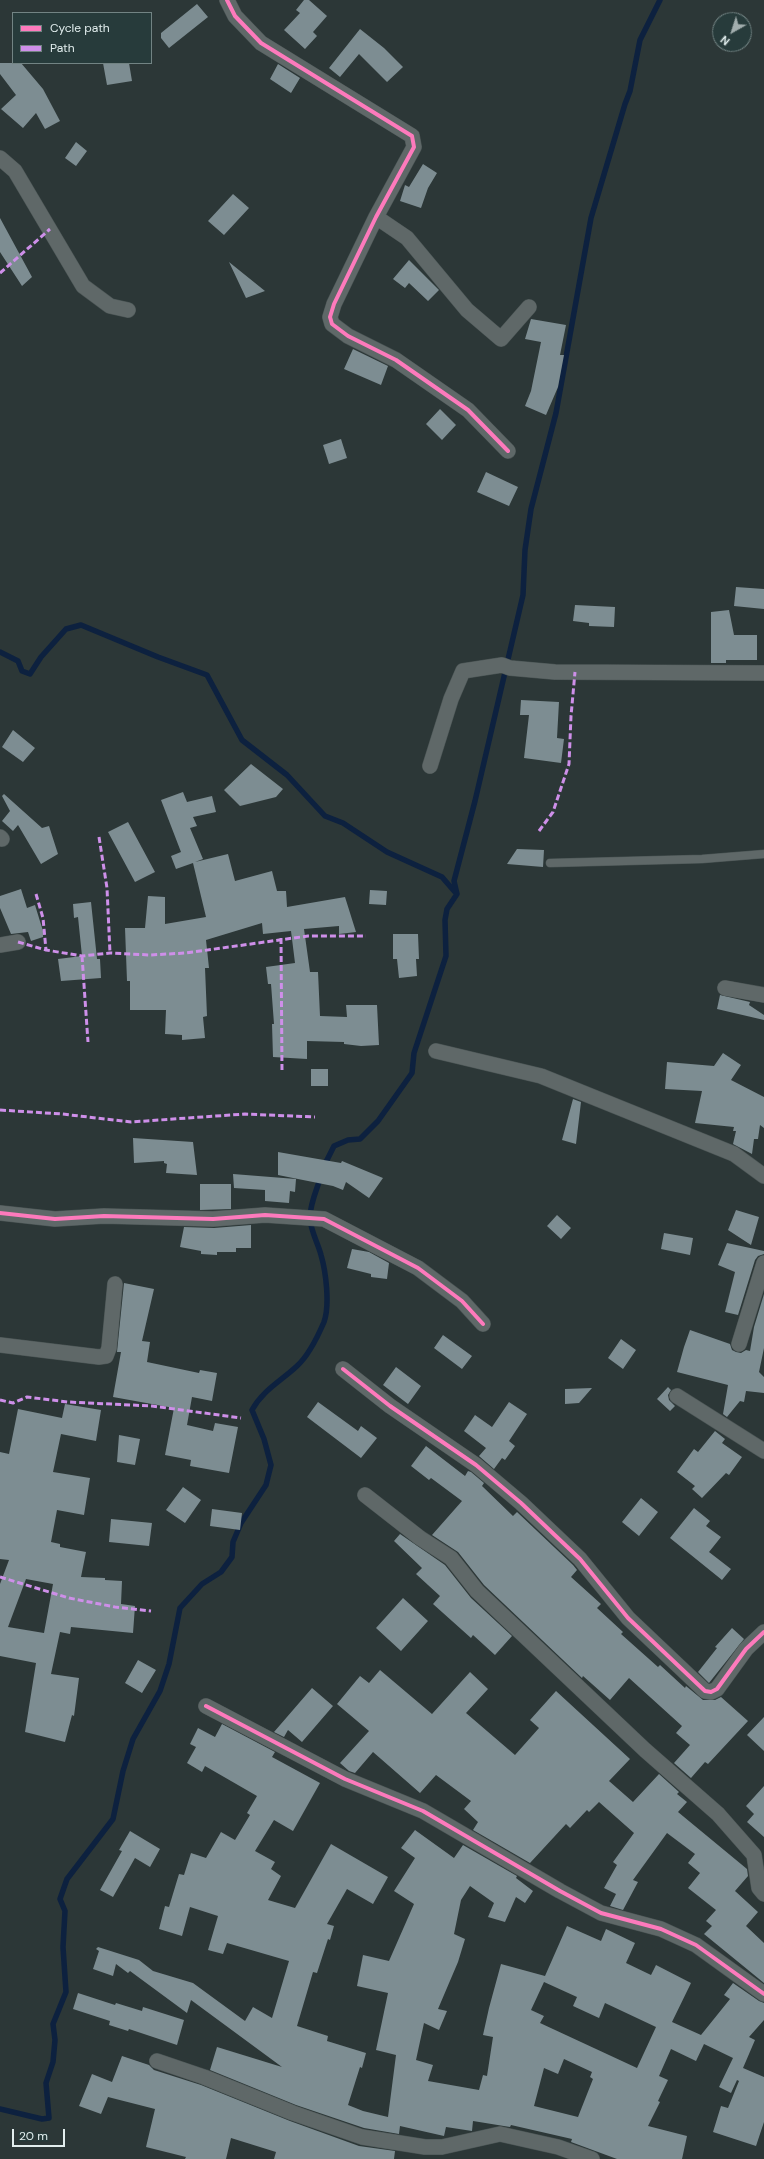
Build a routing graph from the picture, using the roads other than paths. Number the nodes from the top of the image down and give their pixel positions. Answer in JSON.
{"nodes":[{"id":1,"x":227,"y":0,"type":"edge"},
{"id":2,"x":0,"y":158,"type":"edge"},
{"id":3,"x":376,"y":217,"type":"junction"},
{"id":4,"x":529,"y":307,"type":"dead end"},
{"id":5,"x":128,"y":310,"type":"dead end"},
{"id":6,"x":508,"y":451,"type":"dead end"},
{"id":7,"x":764,"y":673,"type":"edge"},
{"id":8,"x":430,"y":766,"type":"dead end"},
{"id":9,"x":764,"y":854,"type":"edge"},
{"id":10,"x":550,"y":863,"type":"dead end"},
{"id":11,"x":18,"y":942,"type":"dead end"},
{"id":12,"x":0,"y":945,"type":"edge"},
{"id":13,"x":725,"y":988,"type":"dead end"},
{"id":14,"x":764,"y":995,"type":"edge"},
{"id":15,"x":436,"y":1051,"type":"dead end"},
{"id":16,"x":764,"y":1176,"type":"edge"},
{"id":17,"x":0,"y":1213,"type":"edge"},
{"id":18,"x":764,"y":1263,"type":"edge"},
{"id":19,"x":115,"y":1284,"type":"dead end"},
{"id":20,"x":483,"y":1324,"type":"dead end"},
{"id":21,"x":739,"y":1344,"type":"dead end"},
{"id":22,"x":0,"y":1346,"type":"edge"},
{"id":23,"x":343,"y":1369,"type":"dead end"},
{"id":24,"x":677,"y":1396,"type":"dead end"},
{"id":25,"x":764,"y":1451,"type":"edge"},
{"id":26,"x":365,"y":1495,"type":"dead end"},
{"id":27,"x":764,"y":1632,"type":"edge"},
{"id":28,"x":206,"y":1706,"type":"dead end"},
{"id":29,"x":764,"y":1894,"type":"edge"},
{"id":30,"x":764,"y":1994,"type":"edge"},
{"id":31,"x":157,"y":2061,"type":"dead end"},
{"id":32,"x":592,"y":2159,"type":"edge"}],
"edges":[{"from":1,"to":3,"type":"street"},
{"from":2,"to":5,"type":"street"},
{"from":3,"to":4,"type":"street"},
{"from":3,"to":6,"type":"street"},
{"from":7,"to":8,"type":"street"},
{"from":9,"to":10,"type":"lane"},
{"from":11,"to":12,"type":"street"},
{"from":13,"to":14,"type":"street"},
{"from":15,"to":16,"type":"street"},
{"from":17,"to":20,"type":"street"},
{"from":18,"to":21,"type":"street"},
{"from":19,"to":22,"type":"street"},
{"from":23,"to":27,"type":"street"},
{"from":24,"to":25,"type":"street"},
{"from":26,"to":29,"type":"street"},
{"from":28,"to":30,"type":"street"},
{"from":31,"to":32,"type":"street"}]}
